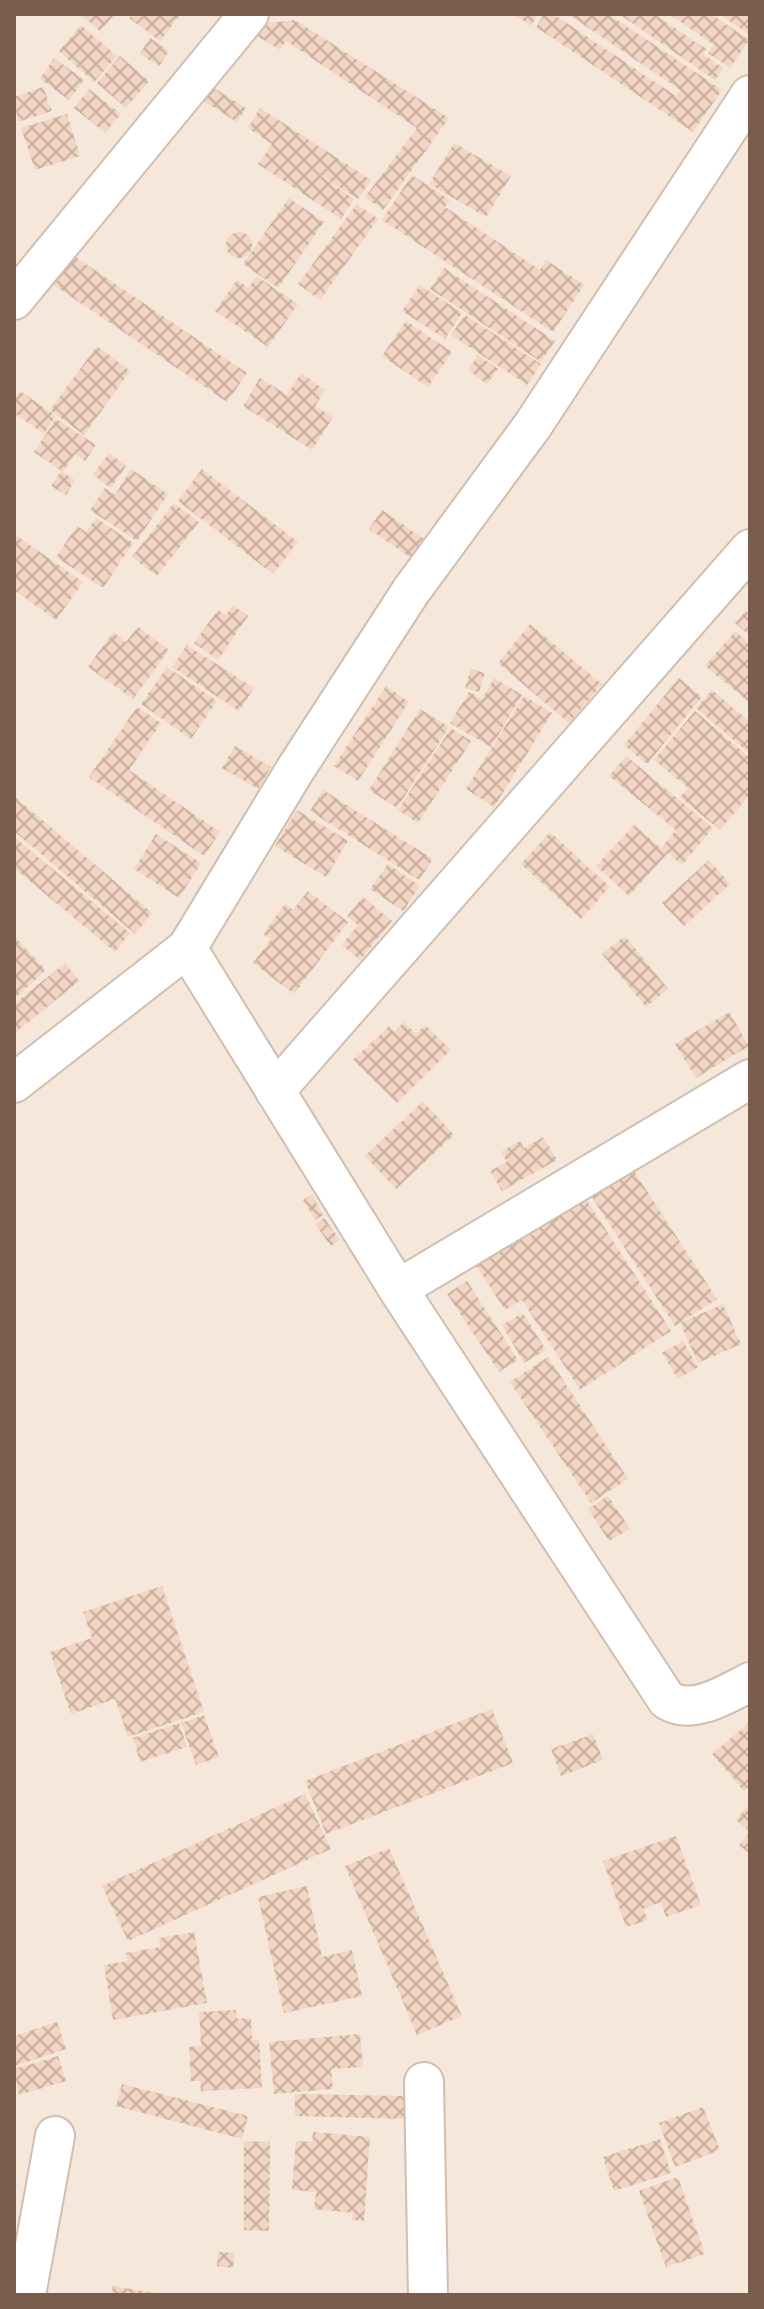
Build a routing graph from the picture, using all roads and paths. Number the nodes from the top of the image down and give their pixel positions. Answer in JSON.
{"nodes":[{"id":1,"x":249,"y":14,"type":"edge"},
{"id":2,"x":750,"y":95,"type":"edge"},
{"id":3,"x":14,"y":300,"type":"edge"},
{"id":4,"x":750,"y":549,"type":"edge"},
{"id":5,"x":187,"y":948,"type":"junction"},
{"id":6,"x":750,"y":1079,"type":"edge"},
{"id":7,"x":14,"y":1083,"type":"edge"},
{"id":8,"x":275,"y":1091,"type":"junction"},
{"id":9,"x":398,"y":1289,"type":"junction"},
{"id":10,"x":750,"y":1682,"type":"edge"},
{"id":11,"x":424,"y":2082,"type":"dead end"},
{"id":12,"x":55,"y":2136,"type":"dead end"},
{"id":13,"x":26,"y":2295,"type":"edge"},
{"id":14,"x":428,"y":2295,"type":"edge"}],
"edges":[{"from":1,"to":3,"type":"street"},
{"from":2,"to":5,"type":"street"},
{"from":4,"to":8,"type":"street"},
{"from":5,"to":7,"type":"street"},
{"from":5,"to":8,"type":"street"},
{"from":6,"to":9,"type":"street"},
{"from":8,"to":9,"type":"street"},
{"from":9,"to":10,"type":"street"},
{"from":11,"to":14,"type":"street"},
{"from":12,"to":13,"type":"street"}]}
